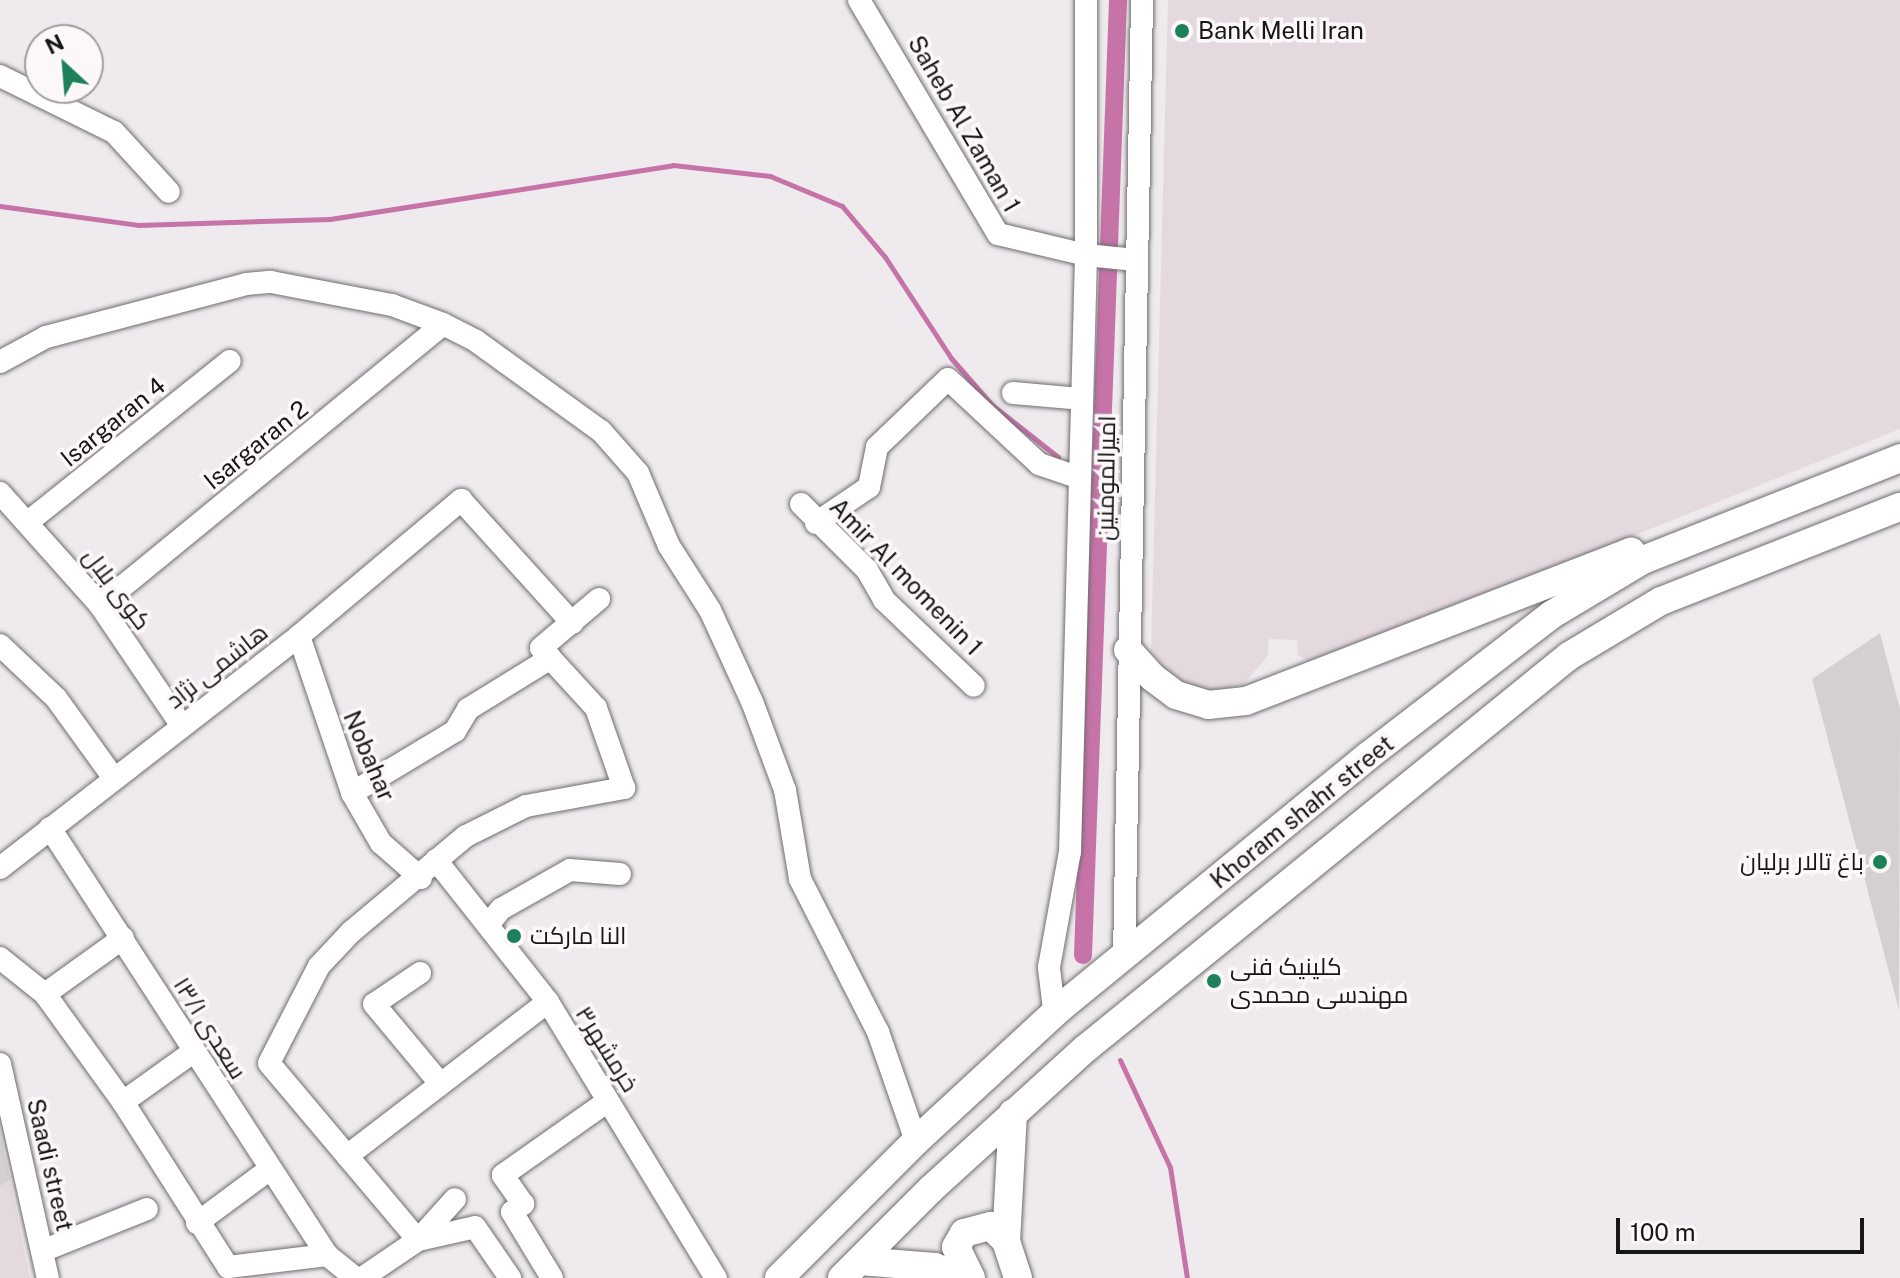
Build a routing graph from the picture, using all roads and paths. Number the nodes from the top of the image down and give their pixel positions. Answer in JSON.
{"nodes":[{"id":1,"x":859,"y":0,"type":"edge"},
{"id":2,"x":1086,"y":0,"type":"edge"},
{"id":3,"x":1142,"y":0,"type":"edge"},
{"id":4,"x":0,"y":76,"type":"edge"},
{"id":5,"x":169,"y":192,"type":"dead end"},
{"id":6,"x":1086,"y":255,"type":"junction"},
{"id":7,"x":1136,"y":260,"type":"junction"},
{"id":8,"x":443,"y":324,"type":"junction"},
{"id":9,"x":230,"y":361,"type":"dead end"},
{"id":10,"x":0,"y":362,"type":"edge"},
{"id":11,"x":1013,"y":393,"type":"dead end"},
{"id":12,"x":1081,"y":399,"type":"junction"},
{"id":13,"x":1900,"y":458,"type":"edge"},
{"id":14,"x":1871,"y":470,"type":"junction"},
{"id":15,"x":1080,"y":478,"type":"junction"},
{"id":16,"x":0,"y":493,"type":"edge"},
{"id":17,"x":801,"y":504,"type":"dead end"},
{"id":18,"x":1894,"y":509,"type":"edge"},
{"id":19,"x":28,"y":522,"type":"junction"},
{"id":20,"x":816,"y":523,"type":"junction"},
{"id":21,"x":1725,"y":528,"type":"junction"},
{"id":22,"x":599,"y":599,"type":"dead end"},
{"id":23,"x":100,"y":605,"type":"junction"},
{"id":24,"x":572,"y":623,"type":"junction"},
{"id":25,"x":299,"y":636,"type":"junction"},
{"id":26,"x":0,"y":645,"type":"edge"},
{"id":27,"x":1128,"y":650,"type":"junction"},
{"id":28,"x":546,"y":653,"type":"junction"},
{"id":29,"x":974,"y":686,"type":"dead end"},
{"id":30,"x":182,"y":726,"type":"junction"},
{"id":31,"x":113,"y":777,"type":"junction"},
{"id":32,"x":352,"y":793,"type":"junction"},
{"id":33,"x":50,"y":828,"type":"junction"},
{"id":34,"x":436,"y":860,"type":"junction"},
{"id":35,"x":0,"y":868,"type":"edge"},
{"id":36,"x":620,"y":874,"type":"dead end"},
{"id":37,"x":421,"y":878,"type":"junction"},
{"id":38,"x":488,"y":925,"type":"junction"},
{"id":39,"x":123,"y":938,"type":"junction"},
{"id":40,"x":1124,"y":957,"type":"junction"},
{"id":41,"x":0,"y":958,"type":"edge"},
{"id":42,"x":420,"y":973,"type":"dead end"},
{"id":43,"x":45,"y":994,"type":"junction"},
{"id":44,"x":548,"y":1002,"type":"junction"},
{"id":45,"x":1060,"y":1008,"type":"junction"},
{"id":46,"x":193,"y":1052,"type":"junction"},
{"id":47,"x":0,"y":1064,"type":"edge"},
{"id":48,"x":439,"y":1082,"type":"junction"},
{"id":49,"x":608,"y":1101,"type":"junction"},
{"id":50,"x":123,"y":1102,"type":"junction"},
{"id":51,"x":1013,"y":1113,"type":"junction"},
{"id":52,"x":916,"y":1141,"type":"junction"},
{"id":53,"x":347,"y":1156,"type":"junction"},
{"id":54,"x":270,"y":1169,"type":"junction"},
{"id":55,"x":455,"y":1199,"type":"dead end"},
{"id":56,"x":147,"y":1209,"type":"dead end"},
{"id":57,"x":197,"y":1223,"type":"junction"},
{"id":58,"x":418,"y":1240,"type":"junction"},
{"id":59,"x":1006,"y":1241,"type":"junction"},
{"id":60,"x":42,"y":1251,"type":"junction"},
{"id":61,"x":327,"y":1255,"type":"junction"},
{"id":62,"x":851,"y":1269,"type":"edge"},
{"id":63,"x":48,"y":1278,"type":"edge"},
{"id":64,"x":355,"y":1278,"type":"edge"},
{"id":65,"x":362,"y":1278,"type":"edge"},
{"id":66,"x":510,"y":1278,"type":"edge"},
{"id":67,"x":552,"y":1278,"type":"edge"},
{"id":68,"x":716,"y":1278,"type":"edge"},
{"id":69,"x":779,"y":1278,"type":"edge"},
{"id":70,"x":960,"y":1278,"type":"edge"},
{"id":71,"x":971,"y":1278,"type":"edge"},
{"id":72,"x":1018,"y":1278,"type":"edge"}],
"edges":[{"from":1,"to":6,"type":"street","name":"Saheb Al Zaman 1"},
{"from":2,"to":6,"type":"street"},
{"from":3,"to":7,"type":"street","name":"امیرالمومنین"},
{"from":4,"to":5,"type":"street"},
{"from":6,"to":7,"type":"street"},
{"from":6,"to":12,"type":"street"},
{"from":7,"to":27,"type":"street","name":"امیرالمومنین"},
{"from":8,"to":10,"type":"street"},
{"from":8,"to":23,"type":"street","name":"Isargaran 2"},
{"from":8,"to":52,"type":"street"},
{"from":9,"to":19,"type":"street","name":"Isargaran 4"},
{"from":11,"to":12,"type":"street"},
{"from":12,"to":15,"type":"street"},
{"from":13,"to":14,"type":"main road","name":"Khoram shahr street"},
{"from":14,"to":18,"type":"main road"},
{"from":14,"to":21,"type":"main road","name":"Khoram shahr street"},
{"from":15,"to":20,"type":"street"},
{"from":15,"to":45,"type":"street"},
{"from":16,"to":19,"type":"street","name":"کوی بلال"},
{"from":17,"to":20,"type":"street","name":"Amir Al momenin 1"},
{"from":18,"to":51,"type":"main road","name":"Khoram shahr street"},
{"from":19,"to":23,"type":"street","name":"کوی بلال"},
{"from":20,"to":29,"type":"street","name":"Amir Al momenin 1"},
{"from":21,"to":27,"type":"main road"},
{"from":21,"to":40,"type":"main road","name":"Khoram shahr street"},
{"from":22,"to":24,"type":"street"},
{"from":23,"to":30,"type":"street","name":"کوی بلال"},
{"from":24,"to":25,"type":"street","name":"هاشمی نژاد"},
{"from":24,"to":28,"type":"street"},
{"from":25,"to":30,"type":"street","name":"هاشمی نژاد"},
{"from":25,"to":32,"type":"street","name":"Nobahar"},
{"from":26,"to":31,"type":"street"},
{"from":27,"to":40,"type":"street","name":"امیرالمومنین"},
{"from":28,"to":32,"type":"street"},
{"from":28,"to":34,"type":"street"},
{"from":30,"to":31,"type":"street","name":"هاشمی نژاد"},
{"from":31,"to":33,"type":"street","name":"هاشمی نژاد"},
{"from":32,"to":37,"type":"street","name":"Nobahar"},
{"from":33,"to":35,"type":"street","name":"هاشمی نژاد"},
{"from":33,"to":39,"type":"street","name":"سعدی ۱۳/۱"},
{"from":34,"to":37,"type":"street"},
{"from":34,"to":38,"type":"street","name":"خرمشهر۳"},
{"from":36,"to":38,"type":"street"},
{"from":37,"to":53,"type":"street"},
{"from":38,"to":44,"type":"street","name":"خرمشهر۳"},
{"from":39,"to":43,"type":"street"},
{"from":39,"to":46,"type":"street","name":"سعدی ۱۳/۱"},
{"from":40,"to":45,"type":"main road","name":"Khoram shahr street"},
{"from":41,"to":43,"type":"street"},
{"from":42,"to":48,"type":"street"},
{"from":43,"to":50,"type":"street"},
{"from":44,"to":48,"type":"street"},
{"from":44,"to":49,"type":"street","name":"خرمشهر۳"},
{"from":45,"to":52,"type":"main road","name":"Khoram shahr street"},
{"from":46,"to":50,"type":"street"},
{"from":46,"to":54,"type":"street","name":"سعدی ۱۳/۱"},
{"from":47,"to":60,"type":"street","name":"Saadi street"},
{"from":48,"to":53,"type":"street"},
{"from":49,"to":67,"type":"street"},
{"from":49,"to":68,"type":"street","name":"خرمشهر۳"},
{"from":50,"to":57,"type":"street"},
{"from":51,"to":59,"type":"main road"},
{"from":51,"to":62,"type":"main road","name":"Khoram shahr street"},
{"from":52,"to":69,"type":"main road","name":"Khoram shahr street"},
{"from":53,"to":58,"type":"street"},
{"from":54,"to":57,"type":"street"},
{"from":54,"to":61,"type":"street","name":"سعدی ۱۳/۱"},
{"from":55,"to":58,"type":"street"},
{"from":56,"to":60,"type":"street"},
{"from":57,"to":61,"type":"street"},
{"from":58,"to":65,"type":"street"},
{"from":58,"to":66,"type":"street"},
{"from":59,"to":71,"type":"main road"},
{"from":59,"to":72,"type":"main road"},
{"from":60,"to":63,"type":"street","name":"Saadi street"},
{"from":61,"to":64,"type":"street","name":"سعدی ۱۳/۱"},
{"from":62,"to":70,"type":"main road"}]}
